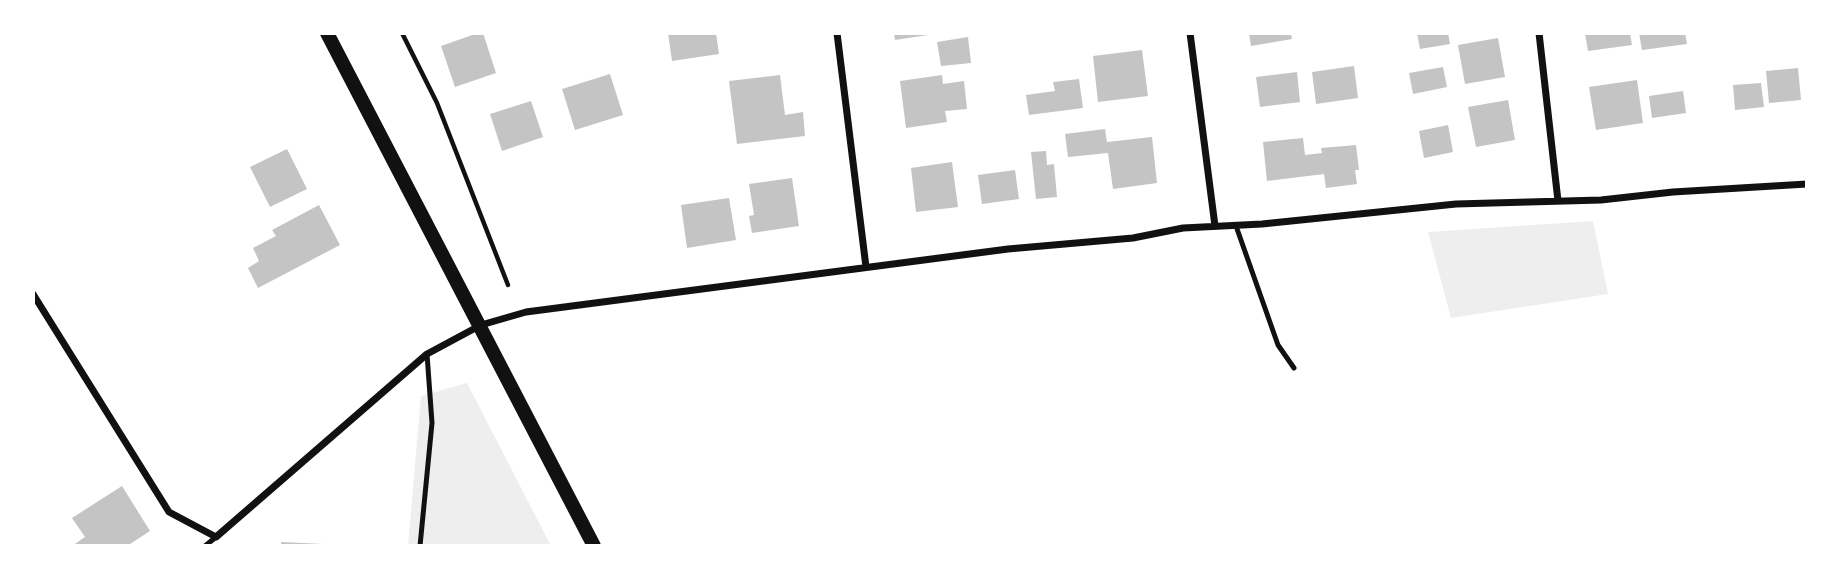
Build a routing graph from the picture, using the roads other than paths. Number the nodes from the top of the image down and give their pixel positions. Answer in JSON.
{"nodes":[{"id":1,"x":327,"y":33,"type":"edge"},
{"id":2,"x":837,"y":33,"type":"edge"},
{"id":3,"x":1190,"y":33,"type":"edge"},
{"id":4,"x":1539,"y":33,"type":"edge"},
{"id":5,"x":1807,"y":184,"type":"edge"},
{"id":6,"x":1558,"y":201,"type":"junction"},
{"id":7,"x":1215,"y":226,"type":"junction"},
{"id":8,"x":1236,"y":226,"type":"junction"},
{"id":9,"x":866,"y":267,"type":"junction"},
{"id":10,"x":33,"y":294,"type":"edge"},
{"id":11,"x":481,"y":325,"type":"junction"},
{"id":12,"x":427,"y":354,"type":"junction"},
{"id":13,"x":1294,"y":368,"type":"dead end"},
{"id":14,"x":216,"y":537,"type":"junction"},
{"id":15,"x":205,"y":546,"type":"edge"},
{"id":16,"x":420,"y":546,"type":"edge"},
{"id":17,"x":594,"y":546,"type":"edge"}],
"edges":[{"from":1,"to":11,"type":"main road"},
{"from":2,"to":9,"type":"street"},
{"from":3,"to":7,"type":"street"},
{"from":4,"to":6,"type":"street"},
{"from":5,"to":6,"type":"street"},
{"from":6,"to":8,"type":"street"},
{"from":7,"to":8,"type":"street"},
{"from":7,"to":9,"type":"street"},
{"from":8,"to":13,"type":"lane"},
{"from":9,"to":11,"type":"street"},
{"from":10,"to":14,"type":"street"},
{"from":11,"to":12,"type":"street"},
{"from":11,"to":17,"type":"main road"},
{"from":12,"to":14,"type":"street"},
{"from":12,"to":16,"type":"lane"},
{"from":14,"to":15,"type":"lane"}]}
